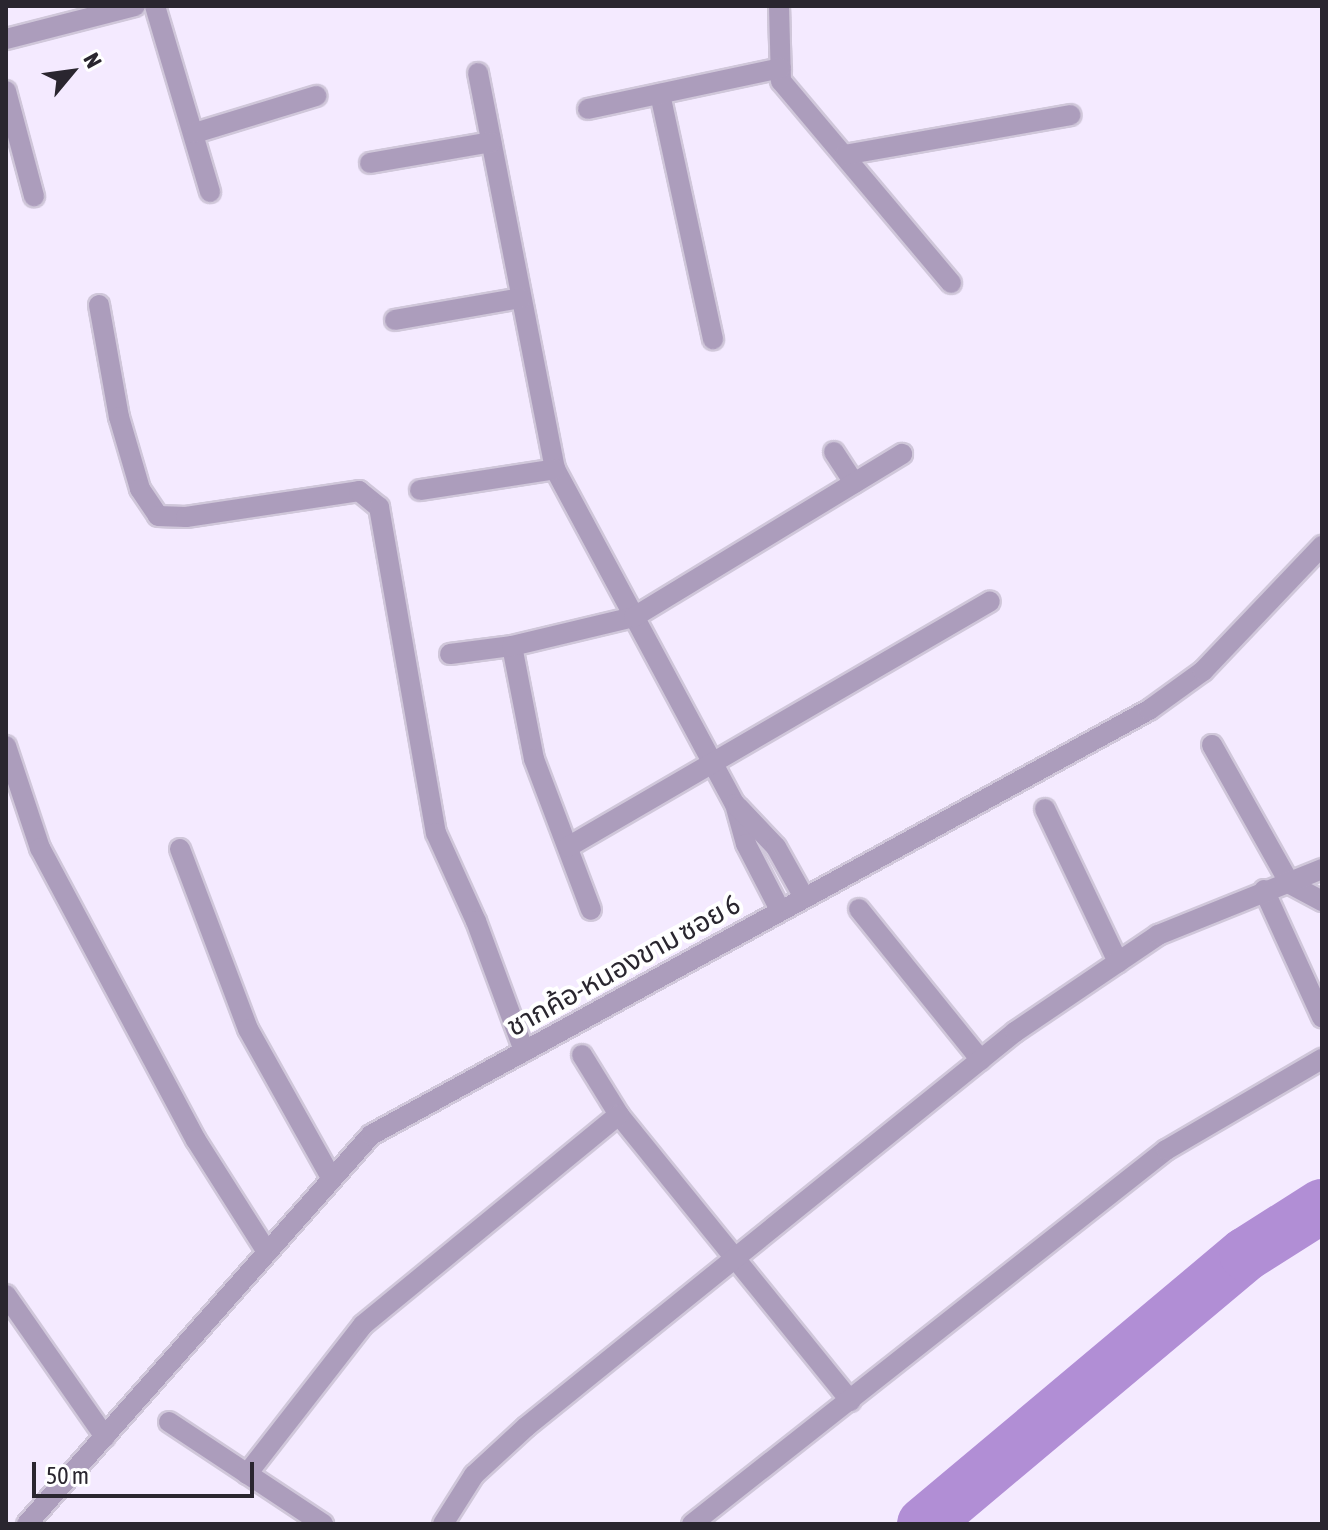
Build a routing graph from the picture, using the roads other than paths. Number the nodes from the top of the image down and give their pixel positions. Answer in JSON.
{"nodes":[{"id":1,"x":135,"y":6,"type":"edge"},
{"id":2,"x":155,"y":6,"type":"edge"},
{"id":3,"x":779,"y":6,"type":"edge"},
{"id":4,"x":6,"y":39,"type":"edge"},
{"id":5,"x":781,"y":68,"type":"junction"},
{"id":6,"x":478,"y":73,"type":"dead end"},
{"id":7,"x":6,"y":91,"type":"edge"},
{"id":8,"x":660,"y":94,"type":"junction"},
{"id":9,"x":316,"y":96,"type":"dead end"},
{"id":10,"x":588,"y":109,"type":"dead end"},
{"id":11,"x":1070,"y":115,"type":"dead end"},
{"id":12,"x":195,"y":133,"type":"junction"},
{"id":13,"x":491,"y":142,"type":"junction"},
{"id":14,"x":844,"y":155,"type":"junction"},
{"id":15,"x":370,"y":163,"type":"dead end"},
{"id":16,"x":210,"y":192,"type":"dead end"},
{"id":17,"x":34,"y":196,"type":"dead end"},
{"id":18,"x":951,"y":283,"type":"dead end"},
{"id":19,"x":521,"y":298,"type":"junction"},
{"id":20,"x":99,"y":305,"type":"dead end"},
{"id":21,"x":395,"y":320,"type":"dead end"},
{"id":22,"x":713,"y":339,"type":"dead end"},
{"id":23,"x":834,"y":452,"type":"dead end"},
{"id":24,"x":902,"y":454,"type":"dead end"},
{"id":25,"x":555,"y":469,"type":"junction"},
{"id":26,"x":854,"y":483,"type":"junction"},
{"id":27,"x":420,"y":490,"type":"dead end"},
{"id":28,"x":1322,"y":546,"type":"edge"},
{"id":29,"x":990,"y":601,"type":"dead end"},
{"id":30,"x":634,"y":617,"type":"junction"},
{"id":31,"x":512,"y":646,"type":"junction"},
{"id":32,"x":450,"y":654,"type":"dead end"},
{"id":33,"x":1212,"y":745,"type":"dead end"},
{"id":34,"x":6,"y":746,"type":"edge"},
{"id":35,"x":713,"y":764,"type":"junction"},
{"id":36,"x":735,"y":804,"type":"junction"},
{"id":37,"x":1045,"y":809,"type":"dead end"},
{"id":38,"x":568,"y":847,"type":"junction"},
{"id":39,"x":180,"y":849,"type":"dead end"},
{"id":40,"x":1322,"y":869,"type":"edge"},
{"id":41,"x":1290,"y":884,"type":"junction"},
{"id":42,"x":1264,"y":890,"type":"junction"},
{"id":43,"x":804,"y":897,"type":"junction"},
{"id":44,"x":1322,"y":901,"type":"edge"},
{"id":45,"x":859,"y":909,"type":"dead end"},
{"id":46,"x":591,"y":910,"type":"dead end"},
{"id":47,"x":780,"y":910,"type":"junction"},
{"id":48,"x":1118,"y":962,"type":"junction"},
{"id":49,"x":1322,"y":1017,"type":"edge"},
{"id":50,"x":524,"y":1051,"type":"junction"},
{"id":51,"x":582,"y":1055,"type":"dead end"},
{"id":52,"x":1322,"y":1059,"type":"edge"},
{"id":53,"x":981,"y":1060,"type":"junction"},
{"id":54,"x":619,"y":1115,"type":"junction"},
{"id":55,"x":332,"y":1179,"type":"junction"},
{"id":56,"x":267,"y":1252,"type":"junction"},
{"id":57,"x":737,"y":1258,"type":"junction"},
{"id":58,"x":6,"y":1295,"type":"edge"},
{"id":59,"x":851,"y":1401,"type":"junction"},
{"id":60,"x":169,"y":1422,"type":"dead end"},
{"id":61,"x":105,"y":1437,"type":"junction"},
{"id":62,"x":247,"y":1474,"type":"junction"},
{"id":63,"x":27,"y":1524,"type":"edge"},
{"id":64,"x":323,"y":1524,"type":"edge"},
{"id":65,"x":443,"y":1524,"type":"edge"},
{"id":66,"x":692,"y":1524,"type":"edge"}],
"edges":[{"from":1,"to":4,"type":"street"},
{"from":2,"to":12,"type":"street"},
{"from":3,"to":5,"type":"street"},
{"from":5,"to":8,"type":"street"},
{"from":5,"to":14,"type":"street"},
{"from":6,"to":13,"type":"street"},
{"from":7,"to":17,"type":"street"},
{"from":8,"to":10,"type":"street"},
{"from":8,"to":22,"type":"street"},
{"from":9,"to":12,"type":"street"},
{"from":11,"to":14,"type":"street"},
{"from":12,"to":16,"type":"street"},
{"from":13,"to":15,"type":"street"},
{"from":13,"to":19,"type":"street"},
{"from":14,"to":18,"type":"street"},
{"from":19,"to":21,"type":"street"},
{"from":19,"to":25,"type":"street"},
{"from":20,"to":50,"type":"street"},
{"from":23,"to":26,"type":"street"},
{"from":24,"to":26,"type":"street"},
{"from":25,"to":27,"type":"street"},
{"from":25,"to":30,"type":"street"},
{"from":26,"to":30,"type":"street"},
{"from":28,"to":43,"type":"street","name":"ชากค้อ-หนองขาม ซอย 6"},
{"from":29,"to":35,"type":"street"},
{"from":30,"to":31,"type":"street"},
{"from":30,"to":35,"type":"street"},
{"from":31,"to":32,"type":"street"},
{"from":31,"to":38,"type":"street"},
{"from":33,"to":41,"type":"street"},
{"from":34,"to":56,"type":"street"},
{"from":35,"to":36,"type":"street"},
{"from":35,"to":38,"type":"street"},
{"from":36,"to":43,"type":"street"},
{"from":36,"to":47,"type":"street"},
{"from":37,"to":48,"type":"street"},
{"from":38,"to":46,"type":"street"},
{"from":39,"to":55,"type":"street"},
{"from":40,"to":41,"type":"street"},
{"from":41,"to":42,"type":"street"},
{"from":41,"to":44,"type":"street"},
{"from":42,"to":48,"type":"street"},
{"from":42,"to":49,"type":"street"},
{"from":43,"to":47,"type":"street","name":"ชากค้อ-หนองขาม ซอย 6"},
{"from":45,"to":53,"type":"street"},
{"from":47,"to":50,"type":"street","name":"ชากค้อ-หนองขาม ซอย 6"},
{"from":48,"to":53,"type":"street"},
{"from":50,"to":55,"type":"street","name":"ชากค้อ-หนองขาม ซอย 6"},
{"from":51,"to":54,"type":"street"},
{"from":52,"to":59,"type":"street"},
{"from":53,"to":57,"type":"street"},
{"from":54,"to":57,"type":"street"},
{"from":54,"to":62,"type":"street"},
{"from":55,"to":56,"type":"street","name":"ชากค้อ-หนองขาม ซอย 6"},
{"from":56,"to":61,"type":"street","name":"ชากค้อ-หนองขาม ซอย 6"},
{"from":57,"to":59,"type":"street"},
{"from":57,"to":65,"type":"street"},
{"from":58,"to":61,"type":"street"},
{"from":59,"to":66,"type":"street"},
{"from":60,"to":62,"type":"street"},
{"from":61,"to":63,"type":"street","name":"ชากค้อ-หนองขาม ซอย 6"},
{"from":62,"to":64,"type":"street"}]}
